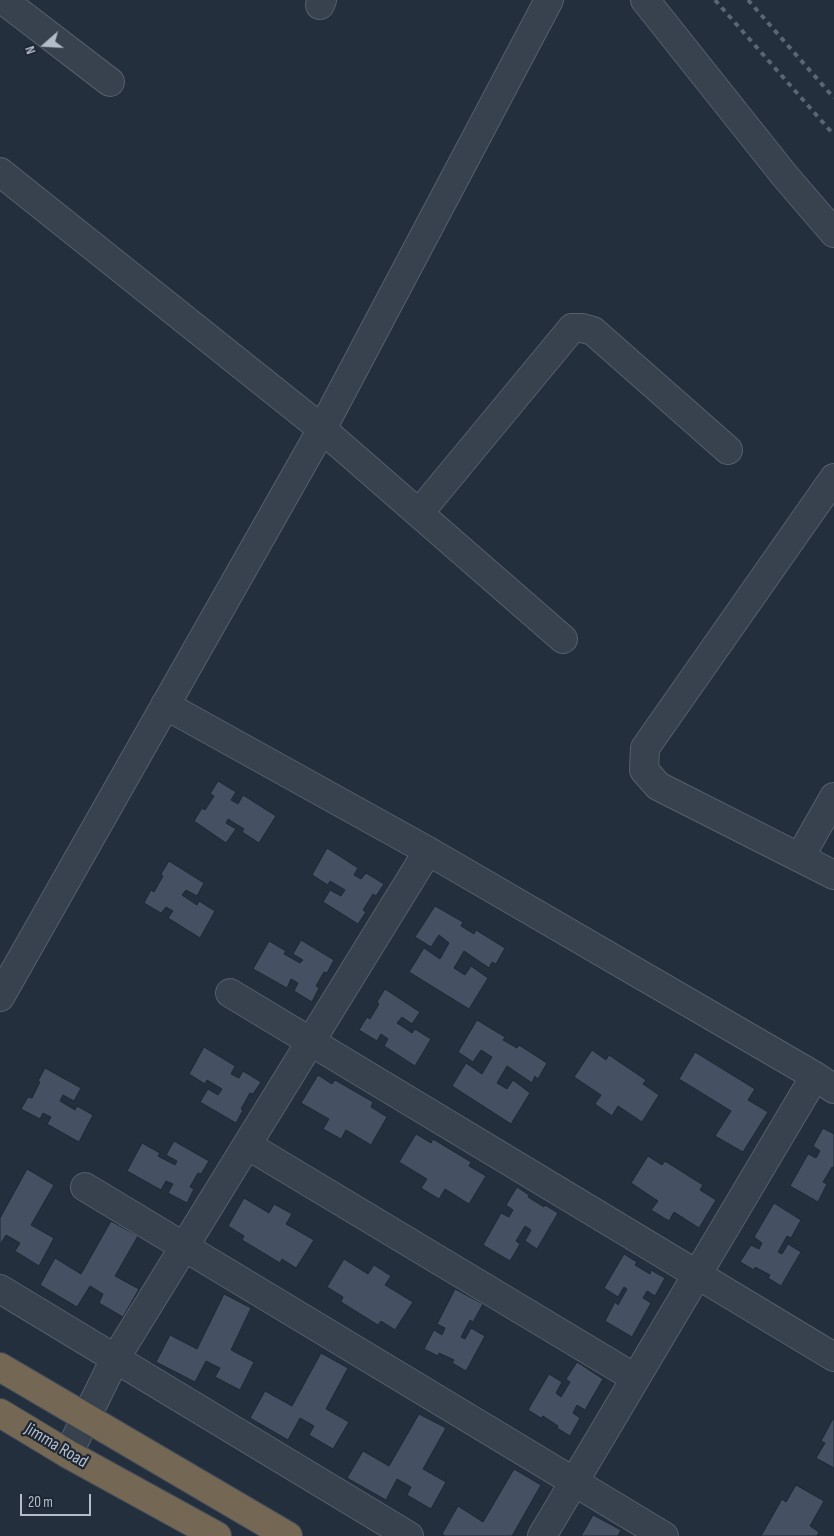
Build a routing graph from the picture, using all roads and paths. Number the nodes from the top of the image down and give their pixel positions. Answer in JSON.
{"nodes":[{"id":1,"x":3,"y":0,"type":"edge"},
{"id":2,"x":549,"y":0,"type":"edge"},
{"id":3,"x":645,"y":0,"type":"edge"},
{"id":4,"x":110,"y":82,"type":"dead end"},
{"id":5,"x":0,"y":172,"type":"edge"},
{"id":6,"x":834,"y":233,"type":"edge"},
{"id":7,"x":322,"y":429,"type":"junction"},
{"id":8,"x":728,"y":450,"type":"dead end"},
{"id":9,"x":834,"y":478,"type":"edge"},
{"id":10,"x":419,"y":513,"type":"junction"},
{"id":11,"x":563,"y":639,"type":"dead end"},
{"id":12,"x":165,"y":706,"type":"junction"},
{"id":13,"x":834,"y":797,"type":"edge"},
{"id":14,"x":428,"y":851,"type":"junction"},
{"id":15,"x":800,"y":857,"type":"junction"},
{"id":16,"x":834,"y":875,"type":"edge"},
{"id":17,"x":230,"y":994,"type":"dead end"},
{"id":18,"x":0,"y":998,"type":"edge"},
{"id":19,"x":310,"y":1042,"type":"junction"},
{"id":20,"x":824,"y":1083,"type":"edge"},
{"id":21,"x":247,"y":1145,"type":"junction"},
{"id":22,"x":86,"y":1187,"type":"dead end"},
{"id":23,"x":184,"y":1247,"type":"junction"},
{"id":24,"x":697,"y":1275,"type":"junction"},
{"id":25,"x":0,"y":1289,"type":"edge"},
{"id":26,"x":834,"y":1357,"type":"edge"},
{"id":27,"x":115,"y":1359,"type":"junction"},
{"id":28,"x":0,"y":1367,"type":"edge"},
{"id":29,"x":635,"y":1378,"type":"junction"},
{"id":30,"x":0,"y":1413,"type":"edge"},
{"id":31,"x":86,"y":1417,"type":"junction"},
{"id":32,"x":68,"y":1454,"type":"junction"},
{"id":33,"x":574,"y":1482,"type":"junction"},
{"id":34,"x":217,"y":1536,"type":"edge"},
{"id":35,"x":288,"y":1536,"type":"edge"},
{"id":36,"x":410,"y":1536,"type":"edge"},
{"id":37,"x":542,"y":1536,"type":"edge"},
{"id":38,"x":664,"y":1536,"type":"edge"}],
"edges":[{"from":1,"to":4,"type":"street"},
{"from":2,"to":7,"type":"street"},
{"from":3,"to":6,"type":"street"},
{"from":5,"to":7,"type":"street"},
{"from":7,"to":10,"type":"street"},
{"from":7,"to":12,"type":"street"},
{"from":8,"to":10,"type":"street"},
{"from":9,"to":15,"type":"street"},
{"from":10,"to":11,"type":"street"},
{"from":12,"to":14,"type":"street"},
{"from":12,"to":18,"type":"street"},
{"from":13,"to":15,"type":"street"},
{"from":14,"to":19,"type":"street"},
{"from":14,"to":20,"type":"street"},
{"from":15,"to":16,"type":"street"},
{"from":17,"to":19,"type":"street"},
{"from":19,"to":21,"type":"street"},
{"from":19,"to":24,"type":"street"},
{"from":20,"to":24,"type":"street"},
{"from":21,"to":23,"type":"street"},
{"from":21,"to":29,"type":"street"},
{"from":22,"to":23,"type":"street"},
{"from":23,"to":27,"type":"street"},
{"from":23,"to":33,"type":"street"},
{"from":24,"to":26,"type":"street"},
{"from":24,"to":29,"type":"street"},
{"from":25,"to":27,"type":"street"},
{"from":27,"to":31,"type":"street"},
{"from":27,"to":36,"type":"street"},
{"from":28,"to":31,"type":"highway"},
{"from":29,"to":33,"type":"street"},
{"from":30,"to":32,"type":"highway","name":"Jimma Road"},
{"from":31,"to":32,"type":"street"},
{"from":31,"to":35,"type":"highway"},
{"from":32,"to":34,"type":"highway","name":"Jimma Road"},
{"from":33,"to":37,"type":"street"},
{"from":33,"to":38,"type":"street"}]}
